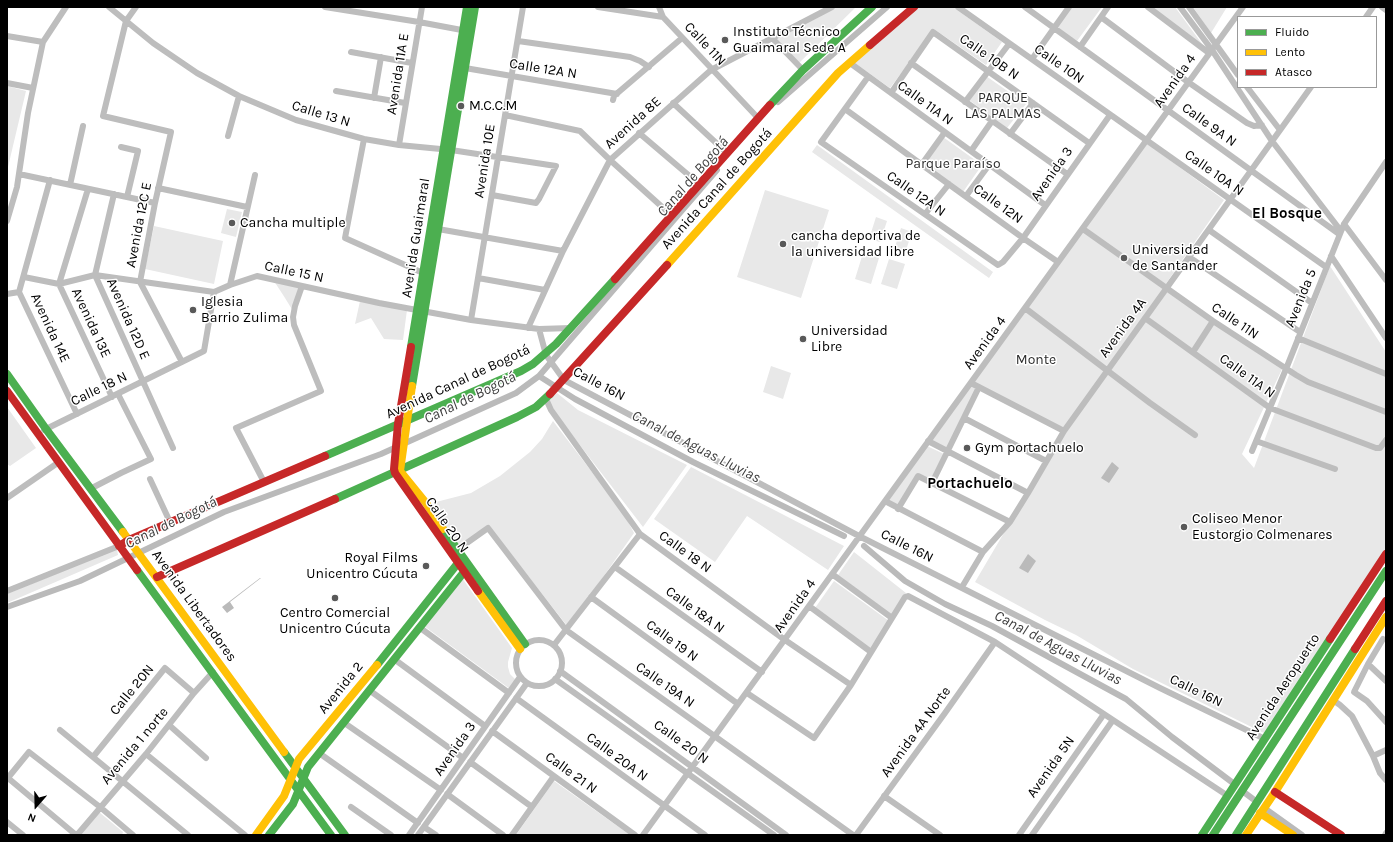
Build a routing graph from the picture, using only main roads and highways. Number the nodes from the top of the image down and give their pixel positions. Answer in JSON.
{"nodes":[{"id":1,"x":467,"y":7,"type":"edge"},
{"id":2,"x":475,"y":7,"type":"edge"},
{"id":3,"x":870,"y":7,"type":"edge"},
{"id":4,"x":914,"y":7,"type":"edge"},
{"id":5,"x":467,"y":31,"type":"junction"},
{"id":6,"x":447,"y":149,"type":"junction"},
{"id":7,"x":421,"y":310,"type":"junction"},
{"id":8,"x":7,"y":374,"type":"edge"},
{"id":9,"x":7,"y":391,"type":"edge"},
{"id":10,"x":402,"y":425,"type":"junction"},
{"id":11,"x":397,"y":470,"type":"junction"},
{"id":12,"x":131,"y":542,"type":"junction"},
{"id":13,"x":120,"y":547,"type":"junction"},
{"id":14,"x":1386,"y":554,"type":"edge"},
{"id":15,"x":458,"y":563,"type":"junction"},
{"id":16,"x":1386,"y":571,"type":"edge"},
{"id":17,"x":464,"y":572,"type":"junction"},
{"id":18,"x":156,"y":576,"type":"junction"},
{"id":19,"x":1386,"y":600,"type":"edge"},
{"id":20,"x":1386,"y":617,"type":"edge"},
{"id":21,"x":1338,"y":627,"type":"junction"},
{"id":22,"x":1340,"y":639,"type":"junction"},
{"id":23,"x":1268,"y":751,"type":"junction"},
{"id":24,"x":1257,"y":752,"type":"junction"},
{"id":25,"x":1261,"y":763,"type":"junction"},
{"id":26,"x":295,"y":768,"type":"junction"},
{"id":27,"x":303,"y":778,"type":"junction"},
{"id":28,"x":290,"y":780,"type":"junction"},
{"id":29,"x":299,"y":791,"type":"junction"},
{"id":30,"x":1274,"y":792,"type":"junction"},
{"id":31,"x":1260,"y":813,"type":"junction"},
{"id":32,"x":256,"y":835,"type":"edge"},
{"id":33,"x":269,"y":835,"type":"edge"},
{"id":34,"x":331,"y":835,"type":"edge"},
{"id":35,"x":345,"y":835,"type":"edge"},
{"id":36,"x":1202,"y":835,"type":"edge"},
{"id":37,"x":1213,"y":835,"type":"edge"},
{"id":38,"x":1236,"y":835,"type":"edge"},
{"id":39,"x":1246,"y":835,"type":"edge"},
{"id":40,"x":1294,"y":835,"type":"edge"},
{"id":41,"x":1341,"y":835,"type":"edge"}],
"edges":[{"from":1,"to":5,"type":"main road","name":"Avenida Guaimaral"},
{"from":2,"to":5,"type":"main road","name":"Avenida Guaimaral"},
{"from":3,"to":10,"type":"main road","name":"Avenida Canal de Bogotá"},
{"from":4,"to":11,"type":"main road","name":"Avenida Canal de Bogotá"},
{"from":5,"to":6,"type":"main road","name":"Avenida Guaimaral"},
{"from":5,"to":6,"type":"main road","name":"Avenida Guaimaral"},
{"from":6,"to":7,"type":"main road","name":"Avenida Guaimaral"},
{"from":6,"to":7,"type":"main road","name":"Avenida Guaimaral"},
{"from":7,"to":10,"type":"main road","name":"Avenida Guaimaral"},
{"from":8,"to":12,"type":"main road","name":"Avenida Libertadores"},
{"from":9,"to":13,"type":"main road","name":"Avenida Libertadores"},
{"from":10,"to":11,"type":"main road","name":"Avenida Guaimaral"},
{"from":10,"to":12,"type":"main road","name":"Avenida Canal de Bogotá"},
{"from":11,"to":15,"type":"main road","name":"Calle 20 N"},
{"from":11,"to":17,"type":"main road","name":"Calle 20 N"},
{"from":11,"to":18,"type":"main road","name":"Avenida Canal de Bogotá"},
{"from":12,"to":13,"type":"main road","name":"Avenida Canal de Bogotá"},
{"from":12,"to":18,"type":"main road","name":"Avenida Libertadores"},
{"from":13,"to":28,"type":"main road","name":"Avenida Libertadores"},
{"from":14,"to":21,"type":"main road","name":"Avenida Aeropuerto"},
{"from":15,"to":17,"type":"main road","name":"Calle 20 N"},
{"from":15,"to":26,"type":"main road","name":"Avenida 2"},
{"from":16,"to":22,"type":"main road","name":"Avenida Aeropuerto"},
{"from":17,"to":27,"type":"main road","name":"Avenida 2"},
{"from":18,"to":26,"type":"main road","name":"Avenida Libertadores"},
{"from":19,"to":38,"type":"main road"},
{"from":20,"to":30,"type":"main road"},
{"from":21,"to":22,"type":"main road"},
{"from":21,"to":24,"type":"main road","name":"Avenida Aeropuerto"},
{"from":22,"to":23,"type":"main road","name":"Avenida Aeropuerto"},
{"from":23,"to":24,"type":"main road"},
{"from":23,"to":25,"type":"main road","name":"Avenida Aeropuerto"},
{"from":24,"to":25,"type":"main road"},
{"from":24,"to":36,"type":"main road","name":"Avenida Aeropuerto"},
{"from":25,"to":37,"type":"main road","name":"Avenida Aeropuerto"},
{"from":26,"to":27,"type":"main road","name":"Avenida Libertadores"},
{"from":26,"to":28,"type":"main road","name":"Avenida 2"},
{"from":27,"to":29,"type":"main road","name":"Avenida 2"},
{"from":27,"to":35,"type":"main road","name":"Avenida Libertadores"},
{"from":28,"to":29,"type":"main road","name":"Avenida Libertadores"},
{"from":28,"to":32,"type":"main road","name":"Avenida 2"},
{"from":29,"to":33,"type":"main road","name":"Avenida 2"},
{"from":29,"to":34,"type":"main road","name":"Avenida Libertadores"},
{"from":30,"to":31,"type":"main road"},
{"from":30,"to":41,"type":"main road"},
{"from":31,"to":39,"type":"main road"},
{"from":31,"to":40,"type":"main road"}]}
